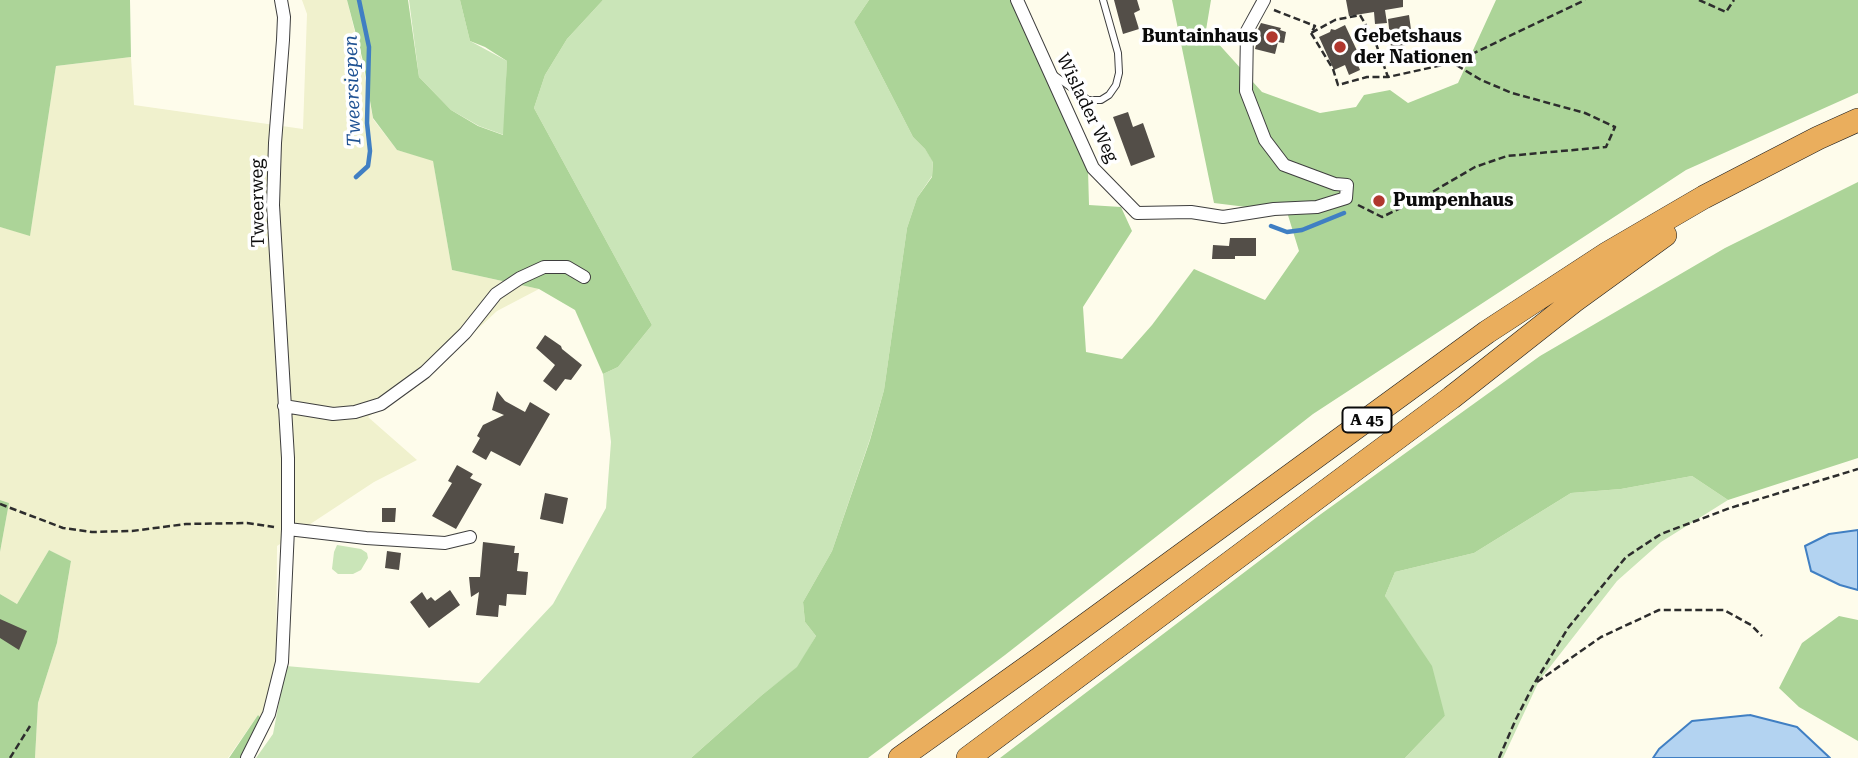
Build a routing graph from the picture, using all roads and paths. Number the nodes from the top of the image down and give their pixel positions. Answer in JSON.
{"nodes":[{"id":1,"x":281,"y":0,"type":"edge"},
{"id":2,"x":1017,"y":0,"type":"edge"},
{"id":3,"x":1103,"y":0,"type":"edge"},
{"id":4,"x":1585,"y":0,"type":"edge"},
{"id":5,"x":1699,"y":0,"type":"edge"},
{"id":6,"x":1734,"y":0,"type":"edge"},
{"id":7,"x":1263,"y":3,"type":"edge"},
{"id":8,"x":1311,"y":33,"type":"junction"},
{"id":9,"x":1453,"y":63,"type":"junction"},
{"id":10,"x":1048,"y":70,"type":"junction"},
{"id":11,"x":1388,"y":77,"type":"junction"},
{"id":12,"x":1858,"y":120,"type":"edge"},
{"id":13,"x":1858,"y":134,"type":"edge"},
{"id":14,"x":1346,"y":198,"type":"junction"},
{"id":15,"x":584,"y":277,"type":"dead end"},
{"id":16,"x":284,"y":406,"type":"junction"},
{"id":17,"x":1858,"y":469,"type":"edge"},
{"id":18,"x":0,"y":504,"type":"edge"},
{"id":19,"x":288,"y":529,"type":"junction"},
{"id":20,"x":470,"y":537,"type":"dead end"},
{"id":21,"x":1762,"y":636,"type":"dead end"},
{"id":22,"x":1534,"y":684,"type":"junction"},
{"id":23,"x":30,"y":726,"type":"dead end"},
{"id":24,"x":10,"y":758,"type":"edge"},
{"id":25,"x":247,"y":758,"type":"edge"},
{"id":26,"x":900,"y":758,"type":"edge"},
{"id":27,"x":968,"y":758,"type":"edge"},
{"id":28,"x":1499,"y":758,"type":"edge"}],
"edges":[{"from":1,"to":16,"type":"street","name":"Tweerweg"},
{"from":2,"to":10,"type":"street","name":"Wislader Weg"},
{"from":3,"to":10,"type":"lane"},
{"from":4,"to":9,"type":"path"},
{"from":5,"to":6,"type":"path"},
{"from":7,"to":8,"type":"path"},
{"from":7,"to":14,"type":"street"},
{"from":8,"to":11,"type":"path"},
{"from":8,"to":11,"type":"path"},
{"from":9,"to":11,"type":"path"},
{"from":9,"to":14,"type":"path"},
{"from":10,"to":14,"type":"street","name":"Wislader Weg"},
{"from":12,"to":26,"type":"highway","number":"A 45"},
{"from":13,"to":27,"type":"highway","number":"A 45"},
{"from":15,"to":16,"type":"street"},
{"from":16,"to":19,"type":"street","name":"Tweerweg"},
{"from":17,"to":22,"type":"path"},
{"from":18,"to":19,"type":"path"},
{"from":19,"to":20,"type":"street"},
{"from":19,"to":25,"type":"street","name":"Tweerweg"},
{"from":21,"to":22,"type":"path"},
{"from":22,"to":28,"type":"path"},
{"from":23,"to":24,"type":"path"}]}
